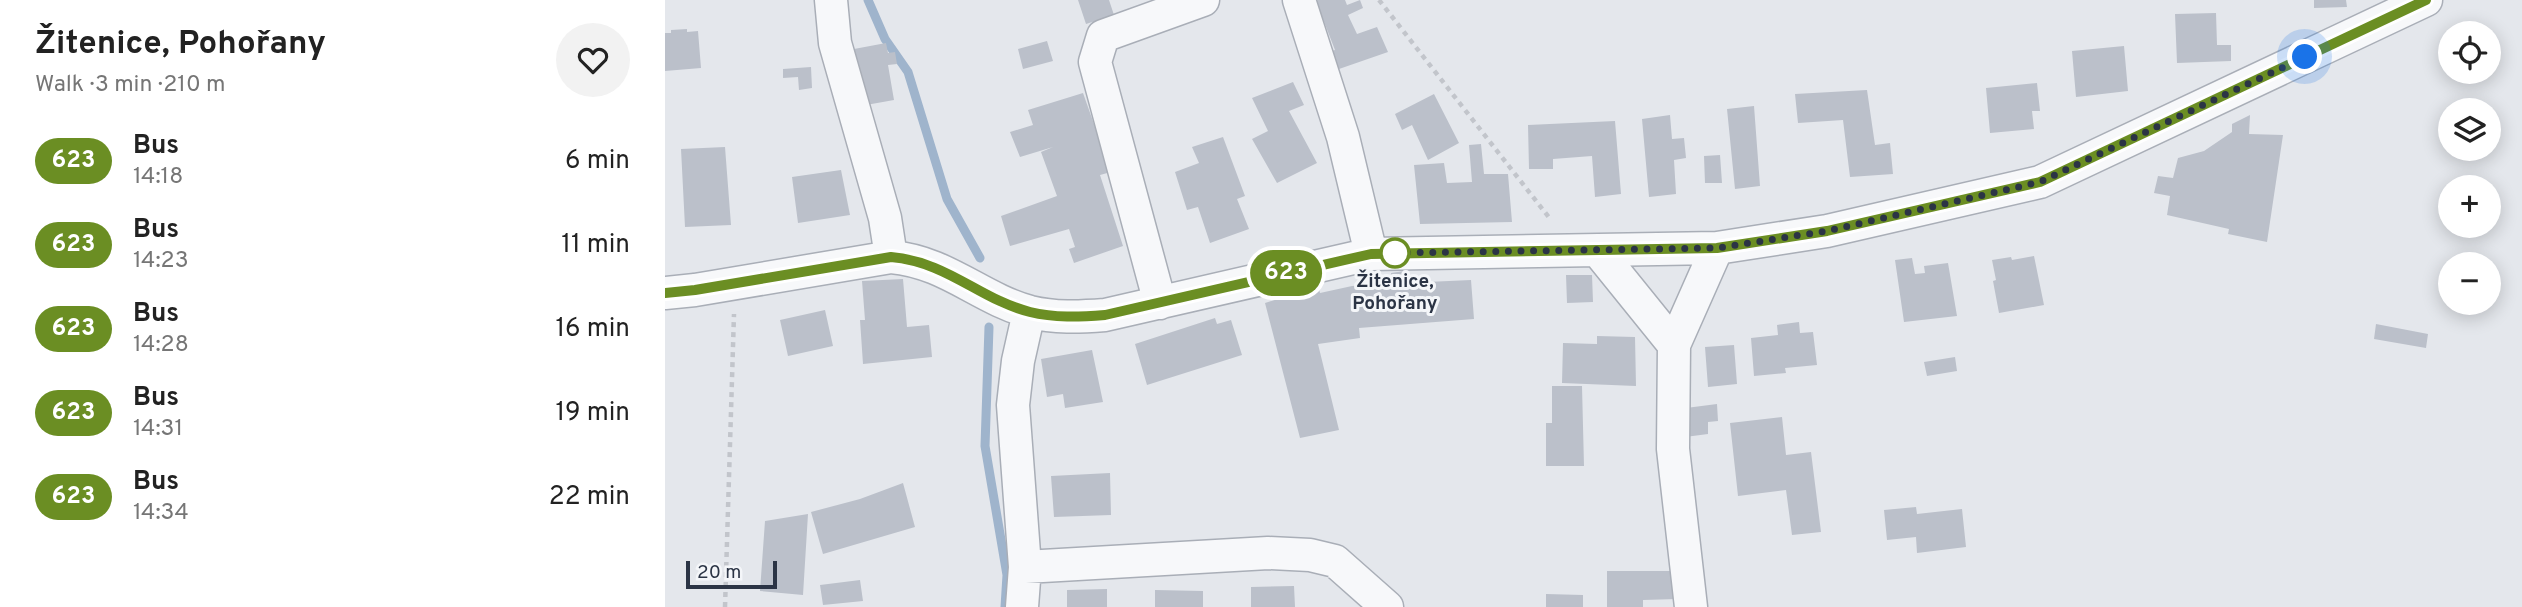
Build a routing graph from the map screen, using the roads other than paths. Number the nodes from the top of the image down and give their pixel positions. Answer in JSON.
{"nodes":[{"id":1,"x":831,"y":0,"type":"edge"},
{"id":2,"x":1203,"y":0,"type":"edge"},
{"id":3,"x":1299,"y":0,"type":"edge"},
{"id":4,"x":2426,"y":0,"type":"edge"},
{"id":5,"x":1717,"y":248,"type":"junction"},
{"id":6,"x":1587,"y":251,"type":"junction"},
{"id":7,"x":1371,"y":254,"type":"junction"},
{"id":8,"x":891,"y":257,"type":"junction"},
{"id":9,"x":665,"y":293,"type":"edge"},
{"id":10,"x":1160,"y":303,"type":"junction"},
{"id":11,"x":1029,"y":312,"type":"junction"},
{"id":12,"x":1674,"y":345,"type":"junction"},
{"id":13,"x":1025,"y":567,"type":"junction"},
{"id":14,"x":1022,"y":607,"type":"edge"},
{"id":15,"x":1387,"y":607,"type":"edge"},
{"id":16,"x":1691,"y":607,"type":"edge"}],
"edges":[{"from":1,"to":8,"type":"street"},
{"from":2,"to":10,"type":"street"},
{"from":3,"to":7,"type":"street"},
{"from":4,"to":5,"type":"street"},
{"from":5,"to":6,"type":"street"},
{"from":5,"to":12,"type":"street"},
{"from":6,"to":7,"type":"street"},
{"from":6,"to":12,"type":"street"},
{"from":7,"to":10,"type":"street"},
{"from":8,"to":9,"type":"street"},
{"from":8,"to":11,"type":"street"},
{"from":10,"to":11,"type":"street"},
{"from":11,"to":13,"type":"street"},
{"from":12,"to":16,"type":"street"},
{"from":13,"to":14,"type":"street"},
{"from":13,"to":15,"type":"street"}]}
